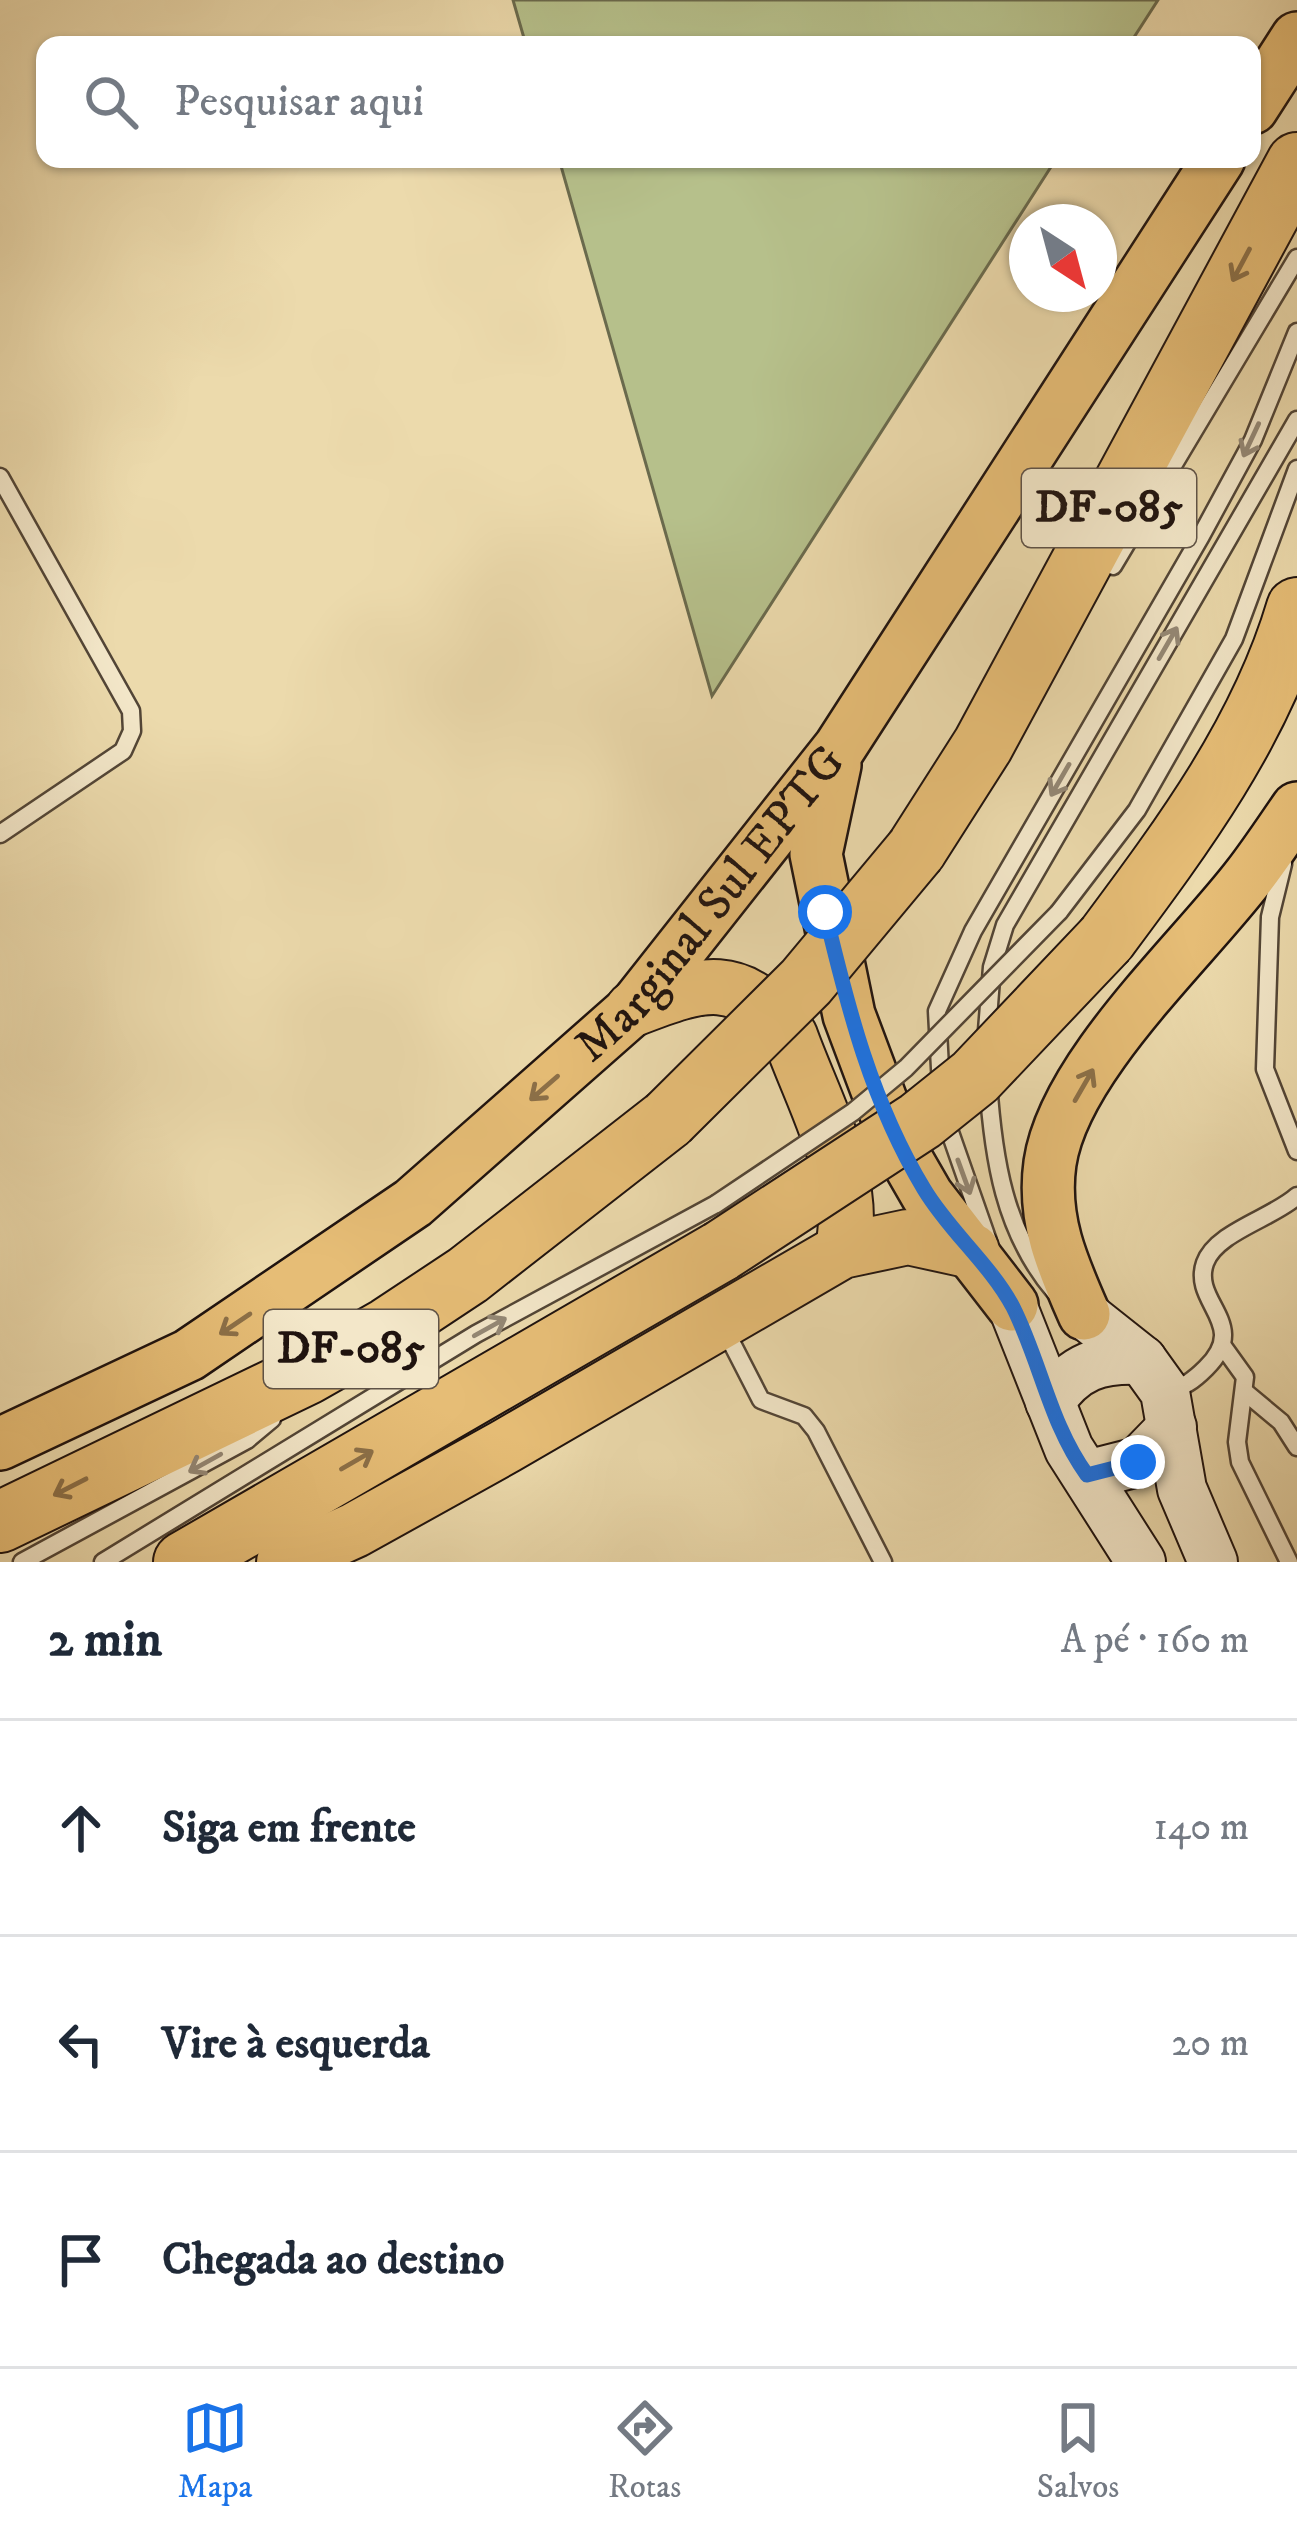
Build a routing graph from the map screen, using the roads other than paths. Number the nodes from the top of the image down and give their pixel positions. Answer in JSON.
{"nodes":[{"id":1,"x":1297,"y":38,"type":"edge"},
{"id":2,"x":1261,"y":94,"type":"edge"},
{"id":3,"x":1297,"y":163,"type":"edge"},
{"id":4,"x":1213,"y":168,"type":"edge"},
{"id":5,"x":1297,"y":258,"type":"edge"},
{"id":6,"x":1297,"y":332,"type":"edge"},
{"id":7,"x":1297,"y":420,"type":"edge"},
{"id":8,"x":1297,"y":469,"type":"edge"},
{"id":9,"x":0,"y":477,"type":"edge"},
{"id":10,"x":1103,"y":583,"type":"dead end"},
{"id":11,"x":1297,"y":608,"type":"edge"},
{"id":12,"x":1018,"y":725,"type":"dead end"},
{"id":13,"x":840,"y":747,"type":"junction"},
{"id":14,"x":1297,"y":808,"type":"edge"},
{"id":15,"x":1297,"y":823,"type":"edge"},
{"id":16,"x":0,"y":834,"type":"edge"},
{"id":17,"x":916,"y":871,"type":"junction"},
{"id":18,"x":1082,"y":926,"type":"junction"},
{"id":19,"x":861,"y":954,"type":"dead end"},
{"id":20,"x":830,"y":990,"type":"dead end"},
{"id":21,"x":633,"y":1009,"type":"junction"},
{"id":22,"x":799,"y":1026,"type":"dead end"},
{"id":23,"x":766,"y":1060,"type":"dead end"},
{"id":24,"x":1297,"y":1151,"type":"edge"},
{"id":25,"x":1297,"y":1196,"type":"edge"},
{"id":26,"x":718,"y":1227,"type":"junction"},
{"id":27,"x":842,"y":1251,"type":"junction"},
{"id":28,"x":972,"y":1251,"type":"junction"},
{"id":29,"x":496,"y":1279,"type":"dead end"},
{"id":30,"x":1012,"y":1305,"type":"junction"},
{"id":31,"x":1084,"y":1314,"type":"junction"},
{"id":32,"x":719,"y":1320,"type":"junction"},
{"id":33,"x":1222,"y":1345,"type":"junction"},
{"id":34,"x":1245,"y":1392,"type":"junction"},
{"id":35,"x":1160,"y":1393,"type":"junction"},
{"id":36,"x":1050,"y":1402,"type":"junction"},
{"id":37,"x":0,"y":1444,"type":"edge"},
{"id":38,"x":1297,"y":1447,"type":"edge"},
{"id":39,"x":1087,"y":1475,"type":"junction"},
{"id":40,"x":0,"y":1522,"type":"edge"},
{"id":41,"x":22,"y":1562,"type":"edge"},
{"id":42,"x":103,"y":1562,"type":"edge"},
{"id":43,"x":184,"y":1562,"type":"edge"},
{"id":44,"x":284,"y":1562,"type":"edge"},
{"id":45,"x":883,"y":1562,"type":"edge"},
{"id":46,"x":1141,"y":1562,"type":"edge"},
{"id":47,"x":1213,"y":1562,"type":"edge"},
{"id":48,"x":1289,"y":1562,"type":"edge"}],
"edges":[{"from":1,"to":2,"type":"main road"},
{"from":3,"to":17,"type":"highway","number":"DF-085","one_way":true},
{"from":4,"to":13,"type":"main road","name":"Marginal Sul EPTG"},
{"from":5,"to":10,"type":"lane"},
{"from":6,"to":30,"type":"lane","one_way":true},
{"from":31,"to":7,"type":"lane","one_way":true},
{"from":8,"to":18,"type":"lane"},
{"from":9,"to":16,"type":"lane"},
{"from":11,"to":18,"type":"highway","number":"DF-085"},
{"from":12,"to":17,"type":"lane"},
{"from":13,"to":21,"type":"main road","name":"Marginal Sul EPTG"},
{"from":13,"to":28,"type":"main road"},
{"from":31,"to":14,"type":"main road","one_way":true},
{"from":15,"to":24,"type":"lane"},
{"from":17,"to":40,"type":"highway","number":"DF-085","one_way":true,"bridge":true},
{"from":18,"to":26,"type":"highway","number":"DF-085","bridge":true},
{"from":19,"to":20,"type":"lane"},
{"from":21,"to":27,"type":"highway"},
{"from":21,"to":37,"type":"main road","name":"Marginal Sul EPTG","one_way":true},
{"from":22,"to":23,"type":"lane"},
{"from":25,"to":33,"type":"lane"},
{"from":42,"to":26,"type":"lane","one_way":true},
{"from":43,"to":26,"type":"highway","number":"DF-085","one_way":true},
{"from":27,"to":28,"type":"highway"},
{"from":27,"to":32,"type":"highway"},
{"from":28,"to":30,"type":"main road"},
{"from":29,"to":41,"type":"lane","one_way":true},
{"from":30,"to":36,"type":"main road"},
{"from":31,"to":35,"type":"main road"},
{"from":32,"to":44,"type":"highway"},
{"from":32,"to":45,"type":"lane"},
{"from":33,"to":34,"type":"lane"},
{"from":33,"to":35,"type":"lane"},
{"from":34,"to":38,"type":"lane"},
{"from":34,"to":48,"type":"lane"},
{"from":35,"to":36,"type":"main road"},
{"from":35,"to":39,"type":"main road"},
{"from":35,"to":47,"type":"main road"},
{"from":36,"to":39,"type":"main road"},
{"from":39,"to":46,"type":"main road"}]}
